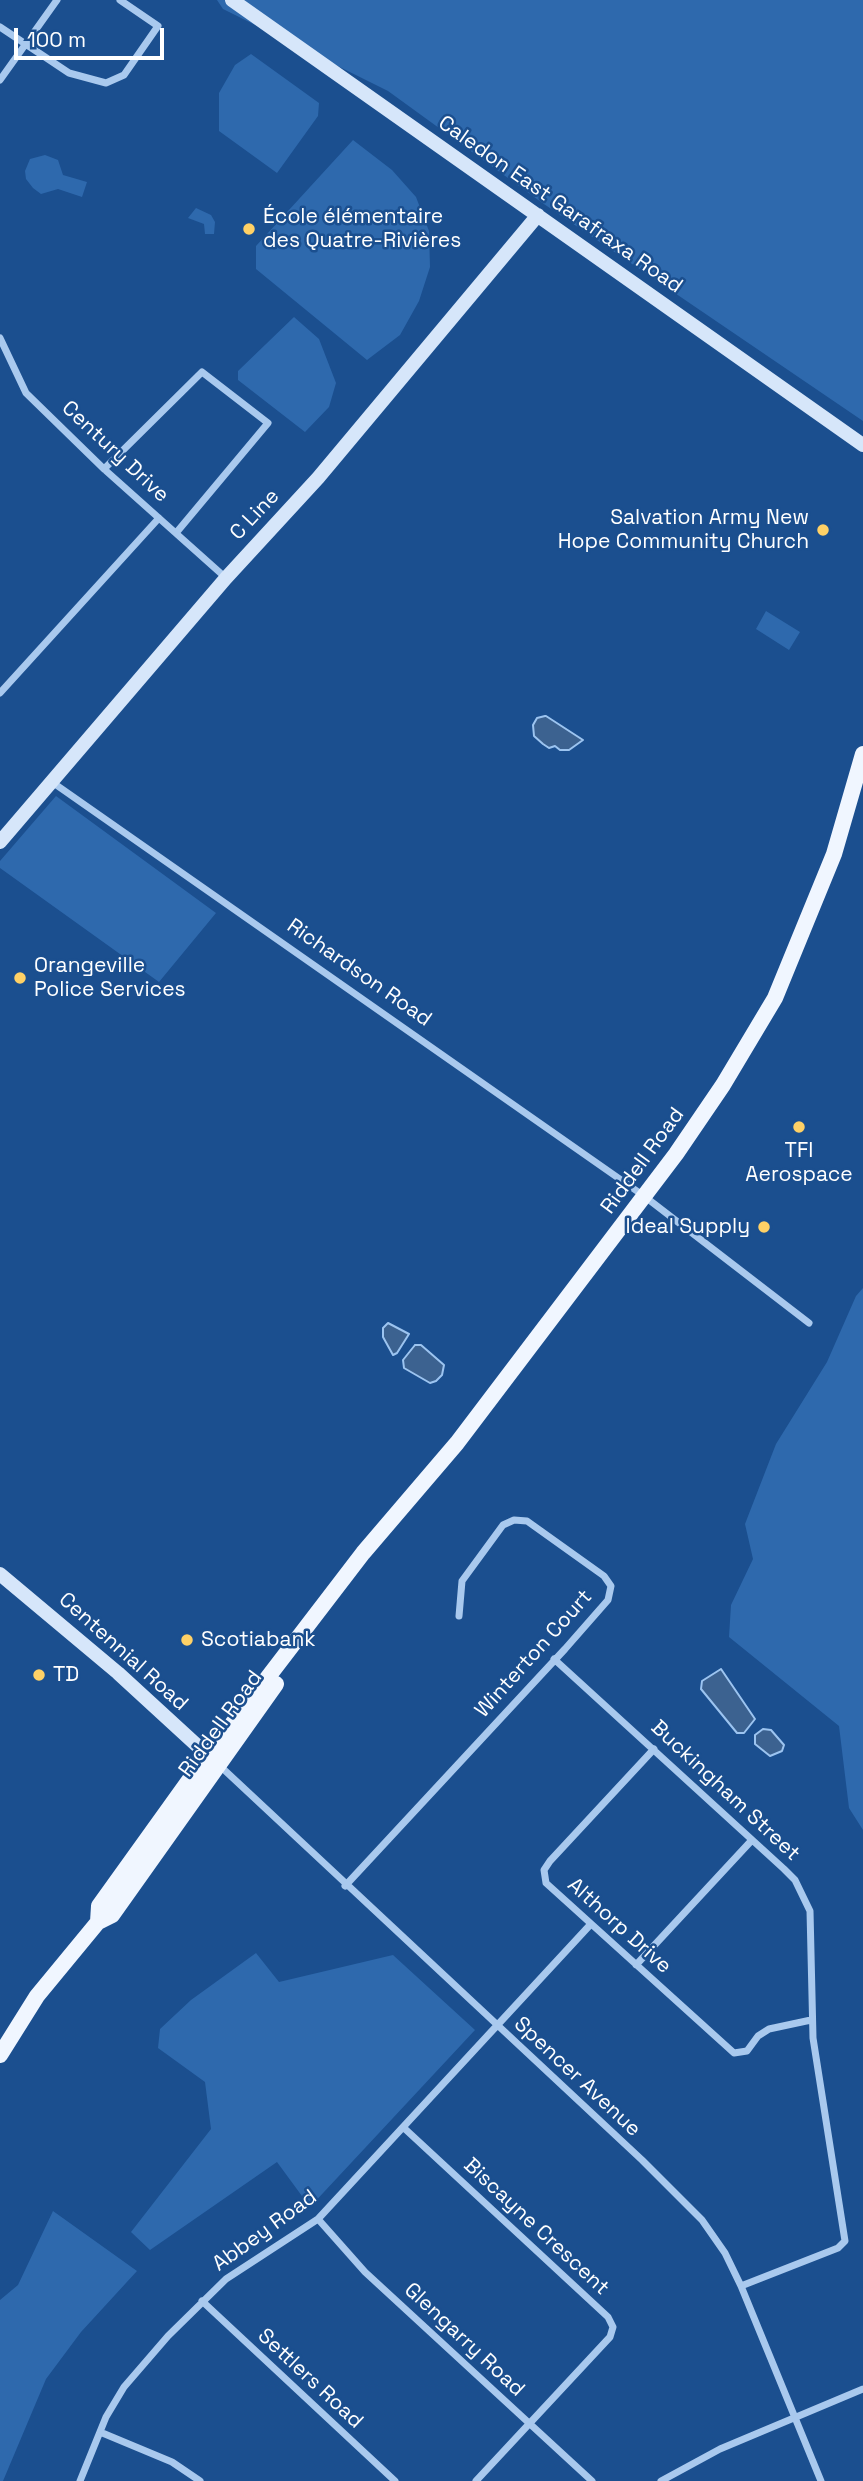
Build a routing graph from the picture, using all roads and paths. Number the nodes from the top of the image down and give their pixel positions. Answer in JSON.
{"nodes":[{"id":1,"x":57,"y":0,"type":"edge"},
{"id":2,"x":120,"y":0,"type":"edge"},
{"id":3,"x":232,"y":0,"type":"edge"},
{"id":4,"x":0,"y":27,"type":"edge"},
{"id":5,"x":25,"y":45,"type":"junction"},
{"id":6,"x":0,"y":80,"type":"edge"},
{"id":7,"x":538,"y":215,"type":"junction"},
{"id":8,"x":0,"y":338,"type":"edge"},
{"id":9,"x":863,"y":445,"type":"edge"},
{"id":10,"x":104,"y":469,"type":"junction"},
{"id":11,"x":159,"y":517,"type":"junction"},
{"id":12,"x":176,"y":533,"type":"junction"},
{"id":13,"x":226,"y":578,"type":"junction"},
{"id":14,"x":0,"y":693,"type":"edge"},
{"id":15,"x":863,"y":754,"type":"edge"},
{"id":16,"x":52,"y":782,"type":"junction"},
{"id":17,"x":0,"y":842,"type":"edge"},
{"id":18,"x":644,"y":1196,"type":"junction"},
{"id":19,"x":809,"y":1322,"type":"dead end"},
{"id":20,"x":0,"y":1574,"type":"edge"},
{"id":21,"x":459,"y":1616,"type":"dead end"},
{"id":22,"x":554,"y":1659,"type":"junction"},
{"id":23,"x":654,"y":1749,"type":"junction"},
{"id":24,"x":213,"y":1760,"type":"junction"},
{"id":25,"x":752,"y":1840,"type":"junction"},
{"id":26,"x":345,"y":1886,"type":"junction"},
{"id":27,"x":590,"y":1925,"type":"junction"},
{"id":28,"x":636,"y":1965,"type":"junction"},
{"id":29,"x":811,"y":2020,"type":"junction"},
{"id":30,"x":496,"y":2026,"type":"junction"},
{"id":31,"x":0,"y":2055,"type":"edge"},
{"id":32,"x":404,"y":2128,"type":"junction"},
{"id":33,"x":318,"y":2219,"type":"junction"},
{"id":34,"x":741,"y":2286,"type":"junction"},
{"id":35,"x":202,"y":2301,"type":"junction"},
{"id":36,"x":863,"y":2389,"type":"edge"},
{"id":37,"x":795,"y":2417,"type":"junction"},
{"id":38,"x":528,"y":2424,"type":"junction"},
{"id":39,"x":100,"y":2432,"type":"junction"},
{"id":40,"x":80,"y":2481,"type":"edge"},
{"id":41,"x":200,"y":2481,"type":"edge"},
{"id":42,"x":395,"y":2481,"type":"edge"},
{"id":43,"x":476,"y":2481,"type":"edge"},
{"id":44,"x":592,"y":2481,"type":"edge"},
{"id":45,"x":661,"y":2481,"type":"edge"},
{"id":46,"x":821,"y":2481,"type":"edge"}],
"edges":[{"from":1,"to":5,"type":"street"},
{"from":2,"to":5,"type":"street"},
{"from":3,"to":7,"type":"street","name":"Caledon East Garafraxa Road"},
{"from":4,"to":5,"type":"street"},
{"from":5,"to":6,"type":"street"},
{"from":7,"to":9,"type":"street","name":"Caledon East Garafraxa Road"},
{"from":7,"to":13,"type":"street","name":"C Line"},
{"from":8,"to":10,"type":"street","name":"Century Drive"},
{"from":10,"to":11,"type":"street","name":"Century Drive"},
{"from":10,"to":12,"type":"street"},
{"from":11,"to":12,"type":"street","name":"Century Drive"},
{"from":11,"to":14,"type":"street"},
{"from":12,"to":13,"type":"street","name":"Century Drive"},
{"from":13,"to":16,"type":"street","name":"C Line"},
{"from":15,"to":18,"type":"main road","name":"Riddell Road"},
{"from":16,"to":17,"type":"street","name":"C Line"},
{"from":16,"to":18,"type":"street","name":"Richardson Road"},
{"from":18,"to":19,"type":"street","name":"Richardson Road"},
{"from":18,"to":24,"type":"main road","name":"Riddell Road"},
{"from":20,"to":24,"type":"street","name":"Centennial Road"},
{"from":21,"to":22,"type":"street","name":"Winterton Court"},
{"from":22,"to":23,"type":"street","name":"Buckingham Street"},
{"from":22,"to":26,"type":"street","name":"Winterton Court"},
{"from":23,"to":25,"type":"street","name":"Buckingham Street"},
{"from":23,"to":27,"type":"street","name":"Althorp Drive"},
{"from":24,"to":26,"type":"street","name":"Spencer Avenue"},
{"from":24,"to":31,"type":"main road","name":"Riddell Road"},
{"from":25,"to":28,"type":"street"},
{"from":25,"to":29,"type":"street","name":"Buckingham Street"},
{"from":26,"to":30,"type":"street","name":"Spencer Avenue"},
{"from":27,"to":28,"type":"street","name":"Althorp Drive"},
{"from":27,"to":30,"type":"street","name":"Abbey Road"},
{"from":28,"to":29,"type":"street","name":"Althorp Drive"},
{"from":29,"to":34,"type":"street","name":"Buckingham Street"},
{"from":30,"to":32,"type":"street","name":"Abbey Road"},
{"from":30,"to":34,"type":"street","name":"Spencer Avenue"},
{"from":32,"to":33,"type":"street","name":"Abbey Road"},
{"from":32,"to":38,"type":"street","name":"Biscayne Crescent"},
{"from":33,"to":35,"type":"street","name":"Abbey Road"},
{"from":33,"to":38,"type":"street","name":"Glengarry Road"},
{"from":34,"to":37,"type":"street","name":"Spencer Avenue"},
{"from":35,"to":39,"type":"street","name":"Abbey Road"},
{"from":35,"to":42,"type":"street","name":"Settlers Road"},
{"from":36,"to":37,"type":"street"},
{"from":37,"to":45,"type":"street"},
{"from":37,"to":46,"type":"street","name":"Spencer Avenue"},
{"from":38,"to":43,"type":"street","name":"Biscayne Crescent"},
{"from":38,"to":44,"type":"street","name":"Glengarry Road"},
{"from":39,"to":40,"type":"street","name":"Abbey Road"},
{"from":39,"to":41,"type":"street"}]}
